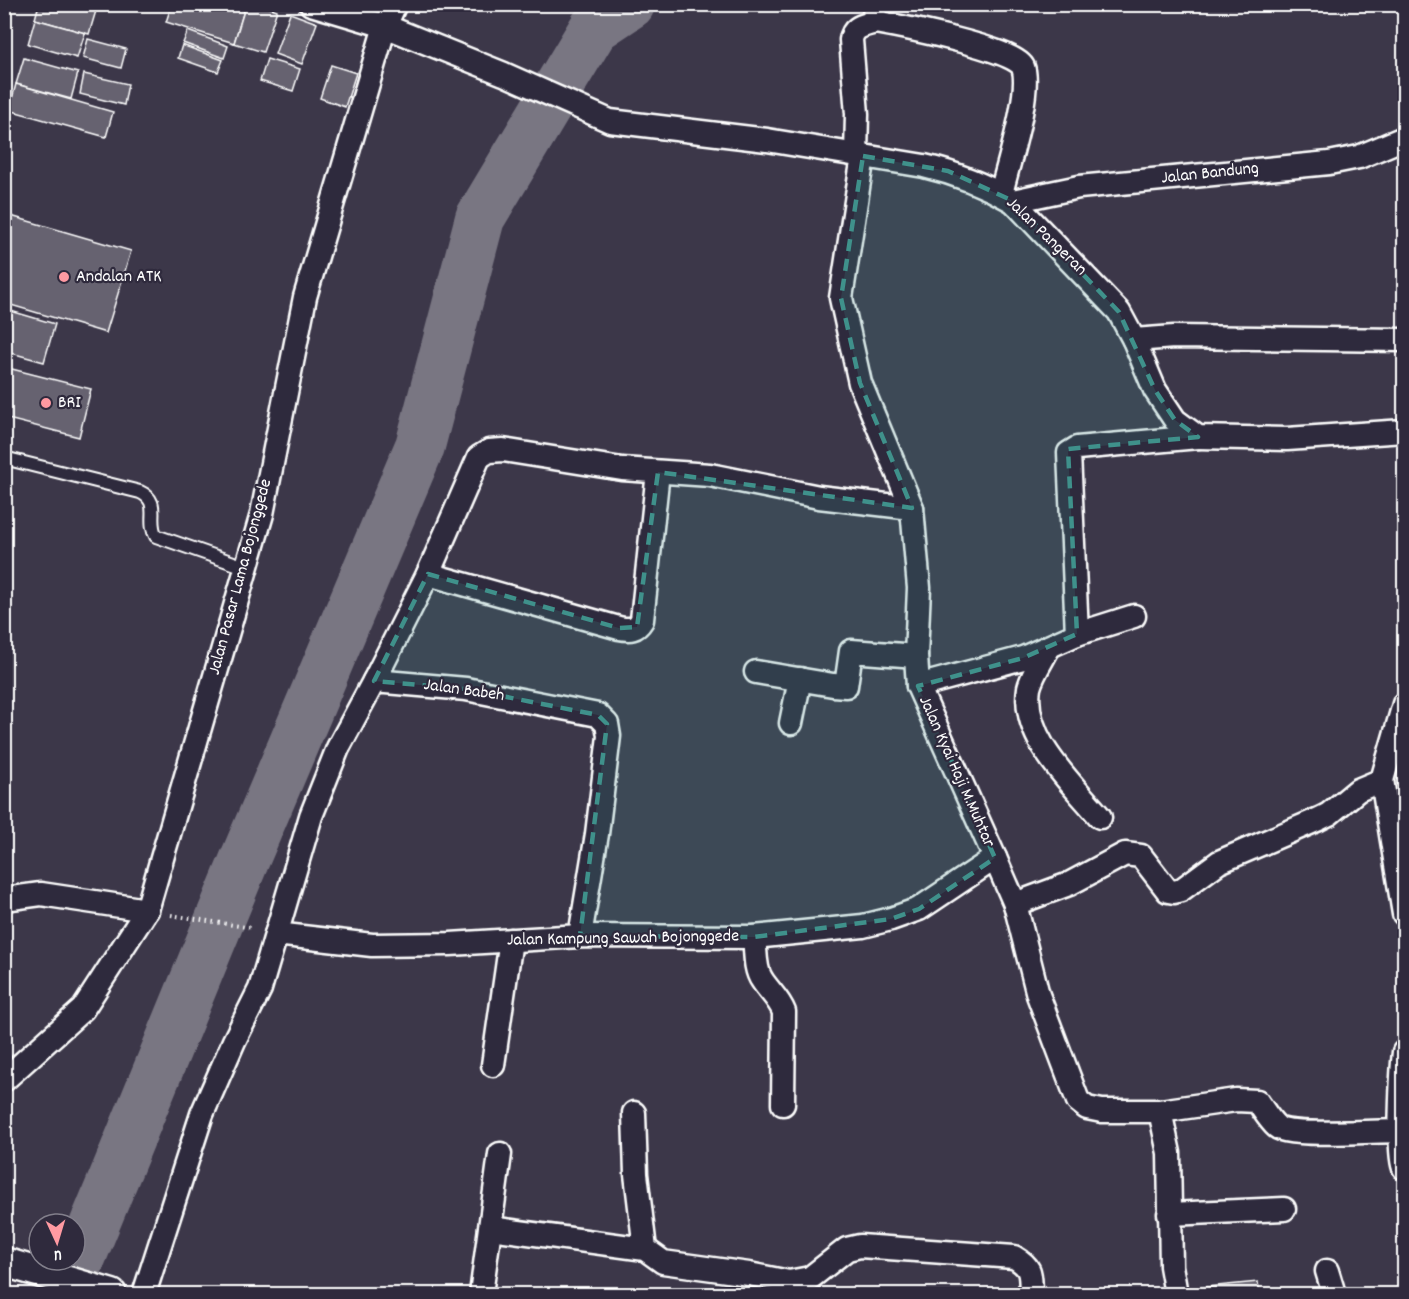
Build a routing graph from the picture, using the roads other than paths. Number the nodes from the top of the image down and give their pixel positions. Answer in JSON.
{"nodes":[{"id":1,"x":311,"y":4,"type":"edge"},
{"id":2,"x":395,"y":4,"type":"edge"},
{"id":3,"x":874,"y":13,"type":"edge"},
{"id":4,"x":385,"y":26,"type":"junction"},
{"id":5,"x":1404,"y":138,"type":"edge"},
{"id":6,"x":860,"y":156,"type":"junction"},
{"id":7,"x":1007,"y":197,"type":"junction"},
{"id":8,"x":1134,"y":340,"type":"junction"},
{"id":9,"x":1404,"y":340,"type":"edge"},
{"id":10,"x":1404,"y":431,"type":"edge"},
{"id":11,"x":1198,"y":437,"type":"junction"},
{"id":12,"x":4,"y":458,"type":"edge"},
{"id":13,"x":658,"y":472,"type":"junction"},
{"id":14,"x":912,"y":508,"type":"junction"},
{"id":15,"x":245,"y":567,"type":"junction"},
{"id":16,"x":428,"y":574,"type":"junction"},
{"id":17,"x":1134,"y":616,"type":"dead end"},
{"id":18,"x":1077,"y":634,"type":"junction"},
{"id":19,"x":1049,"y":647,"type":"junction"},
{"id":20,"x":916,"y":656,"type":"junction"},
{"id":21,"x":756,"y":672,"type":"dead end"},
{"id":22,"x":800,"y":679,"type":"junction"},
{"id":23,"x":374,"y":681,"type":"junction"},
{"id":24,"x":918,"y":686,"type":"junction"},
{"id":25,"x":1404,"y":704,"type":"edge"},
{"id":26,"x":791,"y":723,"type":"dead end"},
{"id":27,"x":1382,"y":780,"type":"junction"},
{"id":28,"x":1100,"y":818,"type":"dead end"},
{"id":29,"x":995,"y":858,"type":"junction"},
{"id":30,"x":4,"y":899,"type":"edge"},
{"id":31,"x":1015,"y":904,"type":"junction"},
{"id":32,"x":147,"y":910,"type":"junction"},
{"id":33,"x":1404,"y":914,"type":"edge"},
{"id":34,"x":276,"y":934,"type":"junction"},
{"id":35,"x":580,"y":936,"type":"junction"},
{"id":36,"x":754,"y":937,"type":"junction"},
{"id":37,"x":511,"y":940,"type":"junction"},
{"id":38,"x":1404,"y":1052,"type":"edge"},
{"id":39,"x":493,"y":1065,"type":"dead end"},
{"id":40,"x":4,"y":1080,"type":"edge"},
{"id":41,"x":783,"y":1104,"type":"dead end"},
{"id":42,"x":1160,"y":1111,"type":"junction"},
{"id":43,"x":634,"y":1113,"type":"dead end"},
{"id":44,"x":1401,"y":1131,"type":"junction"},
{"id":45,"x":500,"y":1154,"type":"dead end"},
{"id":46,"x":1404,"y":1168,"type":"edge"},
{"id":47,"x":1284,"y":1209,"type":"dead end"},
{"id":48,"x":1169,"y":1214,"type":"junction"},
{"id":49,"x":490,"y":1228,"type":"junction"},
{"id":50,"x":645,"y":1249,"type":"junction"},
{"id":51,"x":4,"y":1262,"type":"edge"},
{"id":52,"x":1327,"y":1271,"type":"dead end"},
{"id":53,"x":748,"y":1284,"type":"edge"},
{"id":54,"x":111,"y":1294,"type":"edge"},
{"id":55,"x":144,"y":1294,"type":"edge"},
{"id":56,"x":481,"y":1294,"type":"edge"},
{"id":57,"x":1031,"y":1294,"type":"edge"},
{"id":58,"x":1176,"y":1294,"type":"edge"},
{"id":59,"x":1334,"y":1294,"type":"edge"}],
"edges":[{"from":1,"to":4,"type":"street"},
{"from":2,"to":4,"type":"street","name":"Jalan Pasar Lama Bojonggede"},
{"from":3,"to":6,"type":"street","name":"Jalan Kyai Haji M.Muhtar"},
{"from":3,"to":7,"type":"street"},
{"from":4,"to":6,"type":"street","name":"Jalan Pangeran"},
{"from":4,"to":15,"type":"street","name":"Jalan Pasar Lama Bojonggede"},
{"from":5,"to":7,"type":"street","name":"Jalan Bandung"},
{"from":6,"to":7,"type":"street","name":"Jalan Pangeran"},
{"from":6,"to":14,"type":"street","name":"Jalan Kyai Haji M.Muhtar"},
{"from":7,"to":8,"type":"street","name":"Jalan Pangeran"},
{"from":8,"to":9,"type":"street"},
{"from":8,"to":11,"type":"street","name":"Jalan Pangeran"},
{"from":10,"to":11,"type":"street"},
{"from":11,"to":18,"type":"street"},
{"from":12,"to":15,"type":"lane"},
{"from":13,"to":14,"type":"street"},
{"from":13,"to":16,"type":"street"},
{"from":13,"to":16,"type":"street"},
{"from":14,"to":20,"type":"street","name":"Jalan Kyai Haji M.Muhtar"},
{"from":15,"to":32,"type":"street","name":"Jalan Pasar Lama Bojonggede"},
{"from":16,"to":23,"type":"street"},
{"from":17,"to":18,"type":"street","name":"Jalan Kyai Haji M.Muhtar"},
{"from":18,"to":19,"type":"street","name":"Jalan Kyai Haji M.Muhtar"},
{"from":19,"to":24,"type":"street","name":"Jalan Kyai Haji M.Muhtar"},
{"from":19,"to":28,"type":"street"},
{"from":20,"to":22,"type":"street"},
{"from":20,"to":24,"type":"street","name":"Jalan Kyai Haji M.Muhtar"},
{"from":21,"to":22,"type":"street"},
{"from":22,"to":26,"type":"street"},
{"from":23,"to":34,"type":"street"},
{"from":23,"to":35,"type":"street","name":"Jalan Babeh"},
{"from":24,"to":29,"type":"street","name":"Jalan Kyai Haji M.Muhtar"},
{"from":25,"to":27,"type":"street"},
{"from":27,"to":31,"type":"street"},
{"from":27,"to":33,"type":"street"},
{"from":29,"to":31,"type":"street"},
{"from":29,"to":36,"type":"street","name":"Jalan Kampung Sawah Bojonggede"},
{"from":30,"to":32,"type":"street"},
{"from":31,"to":42,"type":"street"},
{"from":32,"to":40,"type":"street","name":"Jalan Pasar Lama Bojonggede"},
{"from":34,"to":37,"type":"street","name":"Jalan Kampung Sawah Bojonggede"},
{"from":34,"to":55,"type":"street"},
{"from":35,"to":36,"type":"street","name":"Jalan Kampung Sawah Bojonggede"},
{"from":35,"to":37,"type":"street","name":"Jalan Kampung Sawah Bojonggede"},
{"from":36,"to":41,"type":"street"},
{"from":37,"to":39,"type":"street"},
{"from":38,"to":44,"type":"street"},
{"from":42,"to":44,"type":"street"},
{"from":42,"to":48,"type":"street"},
{"from":43,"to":50,"type":"street"},
{"from":44,"to":46,"type":"street"},
{"from":45,"to":49,"type":"street"},
{"from":47,"to":48,"type":"street"},
{"from":48,"to":58,"type":"street"},
{"from":49,"to":50,"type":"street"},
{"from":49,"to":56,"type":"street"},
{"from":50,"to":53,"type":"street"},
{"from":51,"to":54,"type":"street"},
{"from":52,"to":59,"type":"street"},
{"from":53,"to":57,"type":"street"}]}
